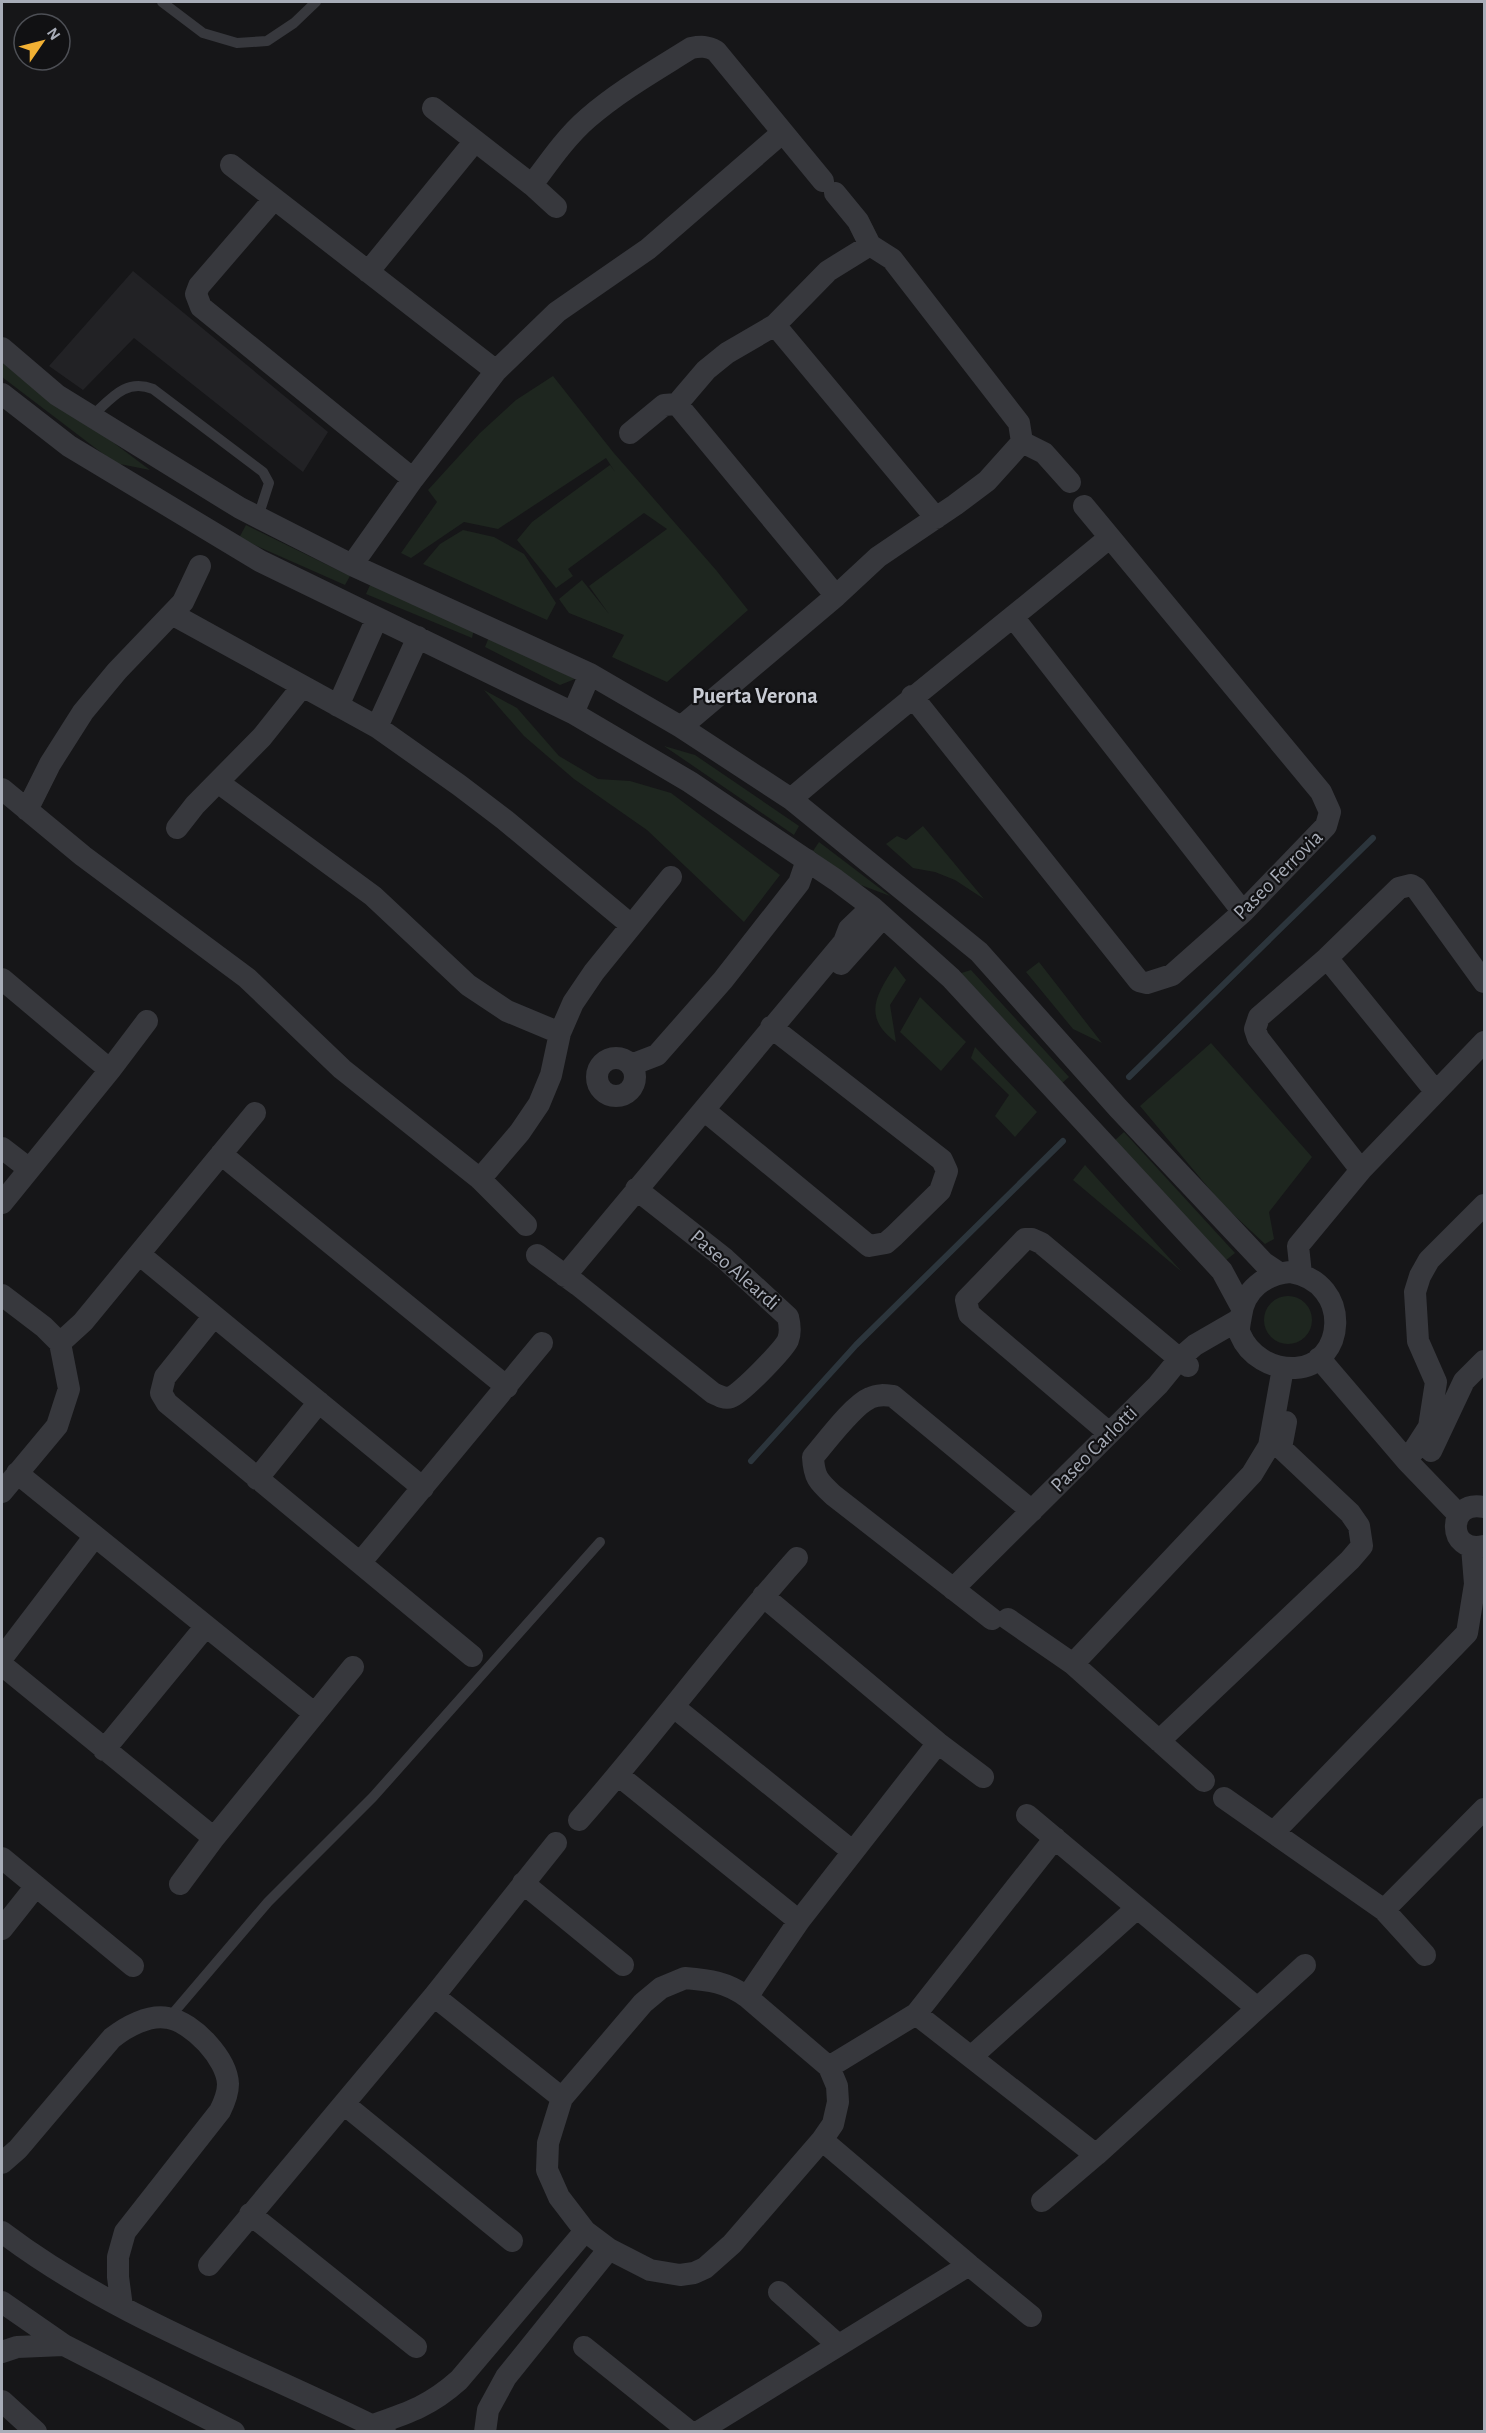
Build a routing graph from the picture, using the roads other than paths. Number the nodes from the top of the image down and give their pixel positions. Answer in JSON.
{"nodes":[{"id":1,"x":162,"y":2,"type":"edge"},
{"id":2,"x":316,"y":2,"type":"edge"},
{"id":3,"x":434,"y":108,"type":"dead end"},
{"id":4,"x":782,"y":133,"type":"junction"},
{"id":5,"x":475,"y":141,"type":"junction"},
{"id":6,"x":231,"y":165,"type":"dead end"},
{"id":7,"x":532,"y":185,"type":"junction"},
{"id":8,"x":274,"y":199,"type":"junction"},
{"id":9,"x":556,"y":207,"type":"dead end"},
{"id":10,"x":870,"y":245,"type":"junction"},
{"id":11,"x":368,"y":272,"type":"junction"},
{"id":12,"x":775,"y":325,"type":"junction"},
{"id":13,"x":2,"y":348,"type":"edge"},
{"id":14,"x":496,"y":371,"type":"junction"},
{"id":15,"x":2,"y":394,"type":"edge"},
{"id":16,"x":677,"y":404,"type":"junction"},
{"id":17,"x":91,"y":417,"type":"junction"},
{"id":18,"x":630,"y":433,"type":"dead end"},
{"id":19,"x":1022,"y":442,"type":"junction"},
{"id":20,"x":413,"y":478,"type":"junction"},
{"id":21,"x":1070,"y":482,"type":"dead end"},
{"id":22,"x":1084,"y":506,"type":"dead end"},
{"id":23,"x":249,"y":513,"type":"junction"},
{"id":24,"x":936,"y":518,"type":"junction"},
{"id":25,"x":1109,"y":538,"type":"junction"},
{"id":26,"x":225,"y":541,"type":"junction"},
{"id":27,"x":352,"y":565,"type":"junction"},
{"id":28,"x":200,"y":566,"type":"dead end"},
{"id":29,"x":836,"y":596,"type":"junction"},
{"id":30,"x":172,"y":614,"type":"junction"},
{"id":31,"x":1013,"y":617,"type":"junction"},
{"id":32,"x":377,"y":618,"type":"junction"},
{"id":33,"x":418,"y":637,"type":"junction"},
{"id":34,"x":590,"y":674,"type":"junction"},
{"id":35,"x":301,"y":688,"type":"junction"},
{"id":36,"x":912,"y":696,"type":"junction"},
{"id":37,"x":338,"y":706,"type":"junction"},
{"id":38,"x":573,"y":713,"type":"junction"},
{"id":39,"x":377,"y":727,"type":"junction"},
{"id":40,"x":681,"y":727,"type":"junction"},
{"id":41,"x":219,"y":783,"type":"junction"},
{"id":42,"x":2,"y":789,"type":"edge"},
{"id":43,"x":791,"y":800,"type":"junction"},
{"id":44,"x":27,"y":810,"type":"junction"},
{"id":45,"x":177,"y":828,"type":"dead end"},
{"id":46,"x":807,"y":860,"type":"junction"},
{"id":47,"x":671,"y":877,"type":"dead end"},
{"id":48,"x":877,"y":912,"type":"junction"},
{"id":49,"x":1243,"y":912,"type":"junction"},
{"id":50,"x":631,"y":925,"type":"junction"},
{"id":51,"x":979,"y":952,"type":"junction"},
{"id":52,"x":1328,"y":957,"type":"junction"},
{"id":53,"x":951,"y":978,"type":"junction"},
{"id":54,"x":2,"y":979,"type":"edge"},
{"id":55,"x":1485,"y":982,"type":"edge"},
{"id":56,"x":147,"y":1021,"type":"dead end"},
{"id":57,"x":776,"y":1031,"type":"junction"},
{"id":58,"x":560,"y":1033,"type":"junction"},
{"id":59,"x":1485,"y":1042,"type":"edge"},
{"id":60,"x":631,"y":1065,"type":"dead end"},
{"id":61,"x":110,"y":1070,"type":"junction"},
{"id":62,"x":1436,"y":1092,"type":"junction"},
{"id":63,"x":255,"y":1113,"type":"dead end"},
{"id":64,"x":709,"y":1115,"type":"junction"},
{"id":65,"x":2,"y":1148,"type":"edge"},
{"id":66,"x":221,"y":1154,"type":"junction"},
{"id":67,"x":28,"y":1168,"type":"junction"},
{"id":68,"x":1361,"y":1170,"type":"junction"},
{"id":69,"x":480,"y":1179,"type":"junction"},
{"id":70,"x":641,"y":1193,"type":"junction"},
{"id":71,"x":2,"y":1203,"type":"edge"},
{"id":72,"x":1485,"y":1205,"type":"edge"},
{"id":73,"x":526,"y":1225,"type":"dead end"},
{"id":74,"x":139,"y":1254,"type":"junction"},
{"id":75,"x":537,"y":1255,"type":"dead end"},
{"id":76,"x":1279,"y":1273,"type":"junction"},
{"id":77,"x":1302,"y":1274,"type":"junction"},
{"id":78,"x":572,"y":1280,"type":"junction"},
{"id":79,"x":2,"y":1295,"type":"edge"},
{"id":80,"x":214,"y":1316,"type":"junction"},
{"id":81,"x":1240,"y":1320,"type":"junction"},
{"id":82,"x":543,"y":1342,"type":"dead end"},
{"id":83,"x":60,"y":1343,"type":"junction"},
{"id":84,"x":1319,"y":1358,"type":"junction"},
{"id":85,"x":1485,"y":1361,"type":"edge"},
{"id":86,"x":1184,"y":1362,"type":"junction"},
{"id":87,"x":1291,"y":1368,"type":"junction"},
{"id":88,"x":1464,"y":1381,"type":"junction"},
{"id":89,"x":1436,"y":1382,"type":"junction"},
{"id":90,"x":507,"y":1387,"type":"junction"},
{"id":91,"x":319,"y":1402,"type":"junction"},
{"id":92,"x":1109,"y":1433,"type":"junction"},
{"id":93,"x":1275,"y":1447,"type":"junction"},
{"id":94,"x":1412,"y":1467,"type":"junction"},
{"id":95,"x":17,"y":1473,"type":"junction"},
{"id":96,"x":257,"y":1479,"type":"junction"},
{"id":97,"x":423,"y":1488,"type":"junction"},
{"id":98,"x":2,"y":1492,"type":"edge"},
{"id":99,"x":1485,"y":1507,"type":"edge"},
{"id":100,"x":1032,"y":1511,"type":"junction"},
{"id":101,"x":1459,"y":1515,"type":"junction"},
{"id":102,"x":95,"y":1536,"type":"junction"},
{"id":103,"x":600,"y":1542,"type":"dead end"},
{"id":104,"x":1478,"y":1547,"type":"edge"},
{"id":105,"x":797,"y":1558,"type":"dead end"},
{"id":106,"x":360,"y":1563,"type":"junction"},
{"id":107,"x":953,"y":1588,"type":"junction"},
{"id":108,"x":763,"y":1596,"type":"junction"},
{"id":109,"x":206,"y":1626,"type":"junction"},
{"id":110,"x":1476,"y":1633,"type":"edge"},
{"id":111,"x":472,"y":1656,"type":"dead end"},
{"id":112,"x":2,"y":1659,"type":"edge"},
{"id":113,"x":1073,"y":1664,"type":"junction"},
{"id":114,"x":2,"y":1665,"type":"edge"},
{"id":115,"x":353,"y":1667,"type":"dead end"},
{"id":116,"x":674,"y":1707,"type":"junction"},
{"id":117,"x":315,"y":1714,"type":"junction"},
{"id":118,"x":1159,"y":1742,"type":"junction"},
{"id":119,"x":938,"y":1743,"type":"junction"},
{"id":120,"x":104,"y":1750,"type":"junction"},
{"id":121,"x":618,"y":1775,"type":"junction"},
{"id":122,"x":983,"y":1777,"type":"dead end"},
{"id":123,"x":1204,"y":1781,"type":"dead end"},
{"id":124,"x":1224,"y":1798,"type":"dead end"},
{"id":125,"x":1485,"y":1809,"type":"edge"},
{"id":126,"x":1027,"y":1815,"type":"dead end"},
{"id":127,"x":579,"y":1820,"type":"dead end"},
{"id":128,"x":1274,"y":1832,"type":"junction"},
{"id":129,"x":214,"y":1838,"type":"junction"},
{"id":130,"x":1055,"y":1838,"type":"junction"},
{"id":131,"x":556,"y":1843,"type":"dead end"},
{"id":132,"x":852,"y":1851,"type":"junction"},
{"id":133,"x":2,"y":1858,"type":"edge"},
{"id":134,"x":523,"y":1883,"type":"junction"},
{"id":135,"x":180,"y":1884,"type":"dead end"},
{"id":136,"x":36,"y":1886,"type":"junction"},
{"id":137,"x":1137,"y":1908,"type":"junction"},
{"id":138,"x":1384,"y":1910,"type":"junction"},
{"id":139,"x":799,"y":1921,"type":"junction"},
{"id":140,"x":2,"y":1929,"type":"edge"},
{"id":141,"x":1425,"y":1955,"type":"dead end"},
{"id":142,"x":623,"y":1965,"type":"dead end"},
{"id":143,"x":1305,"y":1965,"type":"dead end"},
{"id":144,"x":133,"y":1966,"type":"dead end"},
{"id":145,"x":434,"y":1996,"type":"junction"},
{"id":146,"x":747,"y":1997,"type":"junction"},
{"id":147,"x":1257,"y":2008,"type":"junction"},
{"id":148,"x":916,"y":2014,"type":"junction"},
{"id":149,"x":169,"y":2018,"type":"junction"},
{"id":150,"x":971,"y":2057,"type":"junction"},
{"id":151,"x":829,"y":2067,"type":"junction"},
{"id":152,"x":562,"y":2098,"type":"junction"},
{"id":153,"x":344,"y":2104,"type":"junction"},
{"id":154,"x":822,"y":2140,"type":"junction"},
{"id":155,"x":1096,"y":2155,"type":"junction"},
{"id":156,"x":2,"y":2163,"type":"edge"},
{"id":157,"x":1042,"y":2201,"type":"dead end"},
{"id":158,"x":250,"y":2214,"type":"junction"},
{"id":159,"x":585,"y":2231,"type":"junction"},
{"id":160,"x":2,"y":2232,"type":"edge"},
{"id":161,"x":512,"y":2241,"type":"dead end"},
{"id":162,"x":609,"y":2249,"type":"junction"},
{"id":163,"x":209,"y":2265,"type":"dead end"},
{"id":164,"x":969,"y":2265,"type":"junction"},
{"id":165,"x":779,"y":2292,"type":"dead end"},
{"id":166,"x":2,"y":2302,"type":"edge"},
{"id":167,"x":122,"y":2307,"type":"junction"},
{"id":168,"x":1031,"y":2316,"type":"dead end"},
{"id":169,"x":837,"y":2344,"type":"junction"},
{"id":170,"x":64,"y":2345,"type":"junction"},
{"id":171,"x":416,"y":2347,"type":"dead end"},
{"id":172,"x":584,"y":2348,"type":"dead end"},
{"id":173,"x":2,"y":2352,"type":"edge"},
{"id":174,"x":2,"y":2401,"type":"edge"},
{"id":175,"x":379,"y":2428,"type":"edge"},
{"id":176,"x":36,"y":2432,"type":"edge"},
{"id":177,"x":234,"y":2432,"type":"edge"},
{"id":178,"x":484,"y":2432,"type":"edge"},
{"id":179,"x":690,"y":2432,"type":"edge"},
{"id":180,"x":698,"y":2432,"type":"edge"}],
"edges":[{"from":1,"to":2,"type":"lane"},
{"from":3,"to":5,"type":"street"},
{"from":4,"to":7,"type":"street"},
{"from":4,"to":10,"type":"street"},
{"from":4,"to":14,"type":"street"},
{"from":5,"to":7,"type":"street"},
{"from":5,"to":11,"type":"street"},
{"from":6,"to":8,"type":"street"},
{"from":7,"to":9,"type":"street"},
{"from":8,"to":11,"type":"street"},
{"from":8,"to":20,"type":"street"},
{"from":10,"to":12,"type":"street"},
{"from":10,"to":19,"type":"street"},
{"from":11,"to":14,"type":"street"},
{"from":12,"to":16,"type":"street"},
{"from":12,"to":24,"type":"street"},
{"from":13,"to":17,"type":"street"},
{"from":14,"to":20,"type":"street"},
{"from":15,"to":26,"type":"street"},
{"from":16,"to":18,"type":"street"},
{"from":16,"to":29,"type":"street"},
{"from":17,"to":23,"type":"street"},
{"from":17,"to":23,"type":"lane"},
{"from":19,"to":21,"type":"street"},
{"from":19,"to":24,"type":"street"},
{"from":20,"to":27,"type":"street"},
{"from":22,"to":25,"type":"street","name":"Paseo Ferrovia"},
{"from":23,"to":26,"type":"street"},
{"from":23,"to":27,"type":"street"},
{"from":24,"to":29,"type":"street"},
{"from":25,"to":31,"type":"street"},
{"from":25,"to":49,"type":"street","name":"Paseo Ferrovia"},
{"from":26,"to":32,"type":"street"},
{"from":27,"to":34,"type":"street"},
{"from":28,"to":30,"type":"street"},
{"from":29,"to":40,"type":"street"},
{"from":30,"to":35,"type":"street"},
{"from":30,"to":44,"type":"street"},
{"from":31,"to":36,"type":"street"},
{"from":31,"to":49,"type":"street"},
{"from":32,"to":33,"type":"street"},
{"from":32,"to":37,"type":"street"},
{"from":33,"to":38,"type":"street"},
{"from":33,"to":39,"type":"street"},
{"from":34,"to":38,"type":"street"},
{"from":34,"to":40,"type":"street"},
{"from":35,"to":37,"type":"street"},
{"from":35,"to":41,"type":"street"},
{"from":36,"to":43,"type":"street"},
{"from":36,"to":49,"type":"street","name":"Paseo Ferrovia"},
{"from":37,"to":39,"type":"street"},
{"from":38,"to":46,"type":"street"},
{"from":39,"to":50,"type":"street"},
{"from":40,"to":43,"type":"street"},
{"from":41,"to":45,"type":"street"},
{"from":41,"to":58,"type":"street"},
{"from":42,"to":44,"type":"street"},
{"from":43,"to":51,"type":"street"},
{"from":44,"to":69,"type":"street"},
{"from":46,"to":48,"type":"street"},
{"from":46,"to":60,"type":"street"},
{"from":47,"to":50,"type":"street"},
{"from":48,"to":53,"type":"street"},
{"from":48,"to":57,"type":"street"},
{"from":50,"to":58,"type":"street"},
{"from":51,"to":53,"type":"street"},
{"from":51,"to":76,"type":"street"},
{"from":52,"to":55,"type":"street"},
{"from":52,"to":62,"type":"street"},
{"from":52,"to":68,"type":"street"},
{"from":53,"to":81,"type":"street"},
{"from":54,"to":61,"type":"street"},
{"from":56,"to":61,"type":"street"},
{"from":57,"to":64,"type":"street"},
{"from":57,"to":64,"type":"street"},
{"from":58,"to":69,"type":"street"},
{"from":59,"to":62,"type":"street"},
{"from":61,"to":67,"type":"street"},
{"from":62,"to":68,"type":"street"},
{"from":63,"to":66,"type":"street"},
{"from":64,"to":70,"type":"street"},
{"from":65,"to":67,"type":"street"},
{"from":66,"to":74,"type":"street"},
{"from":66,"to":90,"type":"street"},
{"from":67,"to":71,"type":"street"},
{"from":68,"to":77,"type":"street"},
{"from":69,"to":73,"type":"street"},
{"from":70,"to":78,"type":"street"},
{"from":70,"to":78,"type":"street","name":"Paseo Aleardi"},
{"from":72,"to":89,"type":"street"},
{"from":74,"to":80,"type":"street"},
{"from":74,"to":83,"type":"street"},
{"from":75,"to":78,"type":"street","name":"Paseo Aleardi"},
{"from":76,"to":77,"type":"street"},
{"from":76,"to":81,"type":"street"},
{"from":77,"to":84,"type":"street"},
{"from":79,"to":83,"type":"street"},
{"from":80,"to":91,"type":"street"},
{"from":80,"to":96,"type":"street"},
{"from":81,"to":86,"type":"street"},
{"from":81,"to":87,"type":"street"},
{"from":82,"to":90,"type":"street"},
{"from":83,"to":95,"type":"street"},
{"from":84,"to":87,"type":"street"},
{"from":84,"to":94,"type":"street"},
{"from":85,"to":88,"type":"street"},
{"from":86,"to":92,"type":"street","name":"Paseo Carlotti"},
{"from":86,"to":92,"type":"street"},
{"from":87,"to":93,"type":"street"},
{"from":88,"to":89,"type":"street"},
{"from":88,"to":94,"type":"street"},
{"from":89,"to":94,"type":"street"},
{"from":90,"to":97,"type":"street"},
{"from":91,"to":96,"type":"street"},
{"from":91,"to":97,"type":"street"},
{"from":92,"to":100,"type":"street","name":"Paseo Carlotti"},
{"from":93,"to":113,"type":"street"},
{"from":93,"to":118,"type":"street"},
{"from":94,"to":101,"type":"street"},
{"from":95,"to":98,"type":"street"},
{"from":95,"to":102,"type":"street"},
{"from":96,"to":106,"type":"street"},
{"from":97,"to":106,"type":"street"},
{"from":99,"to":101,"type":"street"},
{"from":100,"to":107,"type":"street","name":"Paseo Carlotti"},
{"from":100,"to":107,"type":"street"},
{"from":101,"to":104,"type":"street"},
{"from":102,"to":109,"type":"street"},
{"from":102,"to":112,"type":"street"},
{"from":103,"to":149,"type":"lane"},
{"from":104,"to":110,"type":"street"},
{"from":105,"to":108,"type":"street"},
{"from":106,"to":111,"type":"street"},
{"from":107,"to":113,"type":"street"},
{"from":108,"to":116,"type":"street"},
{"from":108,"to":119,"type":"street"},
{"from":109,"to":117,"type":"street"},
{"from":109,"to":120,"type":"street"},
{"from":110,"to":128,"type":"street"},
{"from":113,"to":118,"type":"street"},
{"from":114,"to":120,"type":"street"},
{"from":115,"to":117,"type":"street"},
{"from":116,"to":121,"type":"street"},
{"from":116,"to":132,"type":"street"},
{"from":117,"to":129,"type":"street"},
{"from":118,"to":123,"type":"street"},
{"from":119,"to":122,"type":"street"},
{"from":119,"to":132,"type":"street"},
{"from":120,"to":129,"type":"street"},
{"from":121,"to":127,"type":"street"},
{"from":121,"to":139,"type":"street"},
{"from":124,"to":128,"type":"street"},
{"from":125,"to":138,"type":"street"},
{"from":126,"to":130,"type":"street"},
{"from":128,"to":138,"type":"street"},
{"from":129,"to":135,"type":"street"},
{"from":130,"to":137,"type":"street"},
{"from":130,"to":148,"type":"street"},
{"from":131,"to":134,"type":"street"},
{"from":132,"to":139,"type":"street"},
{"from":133,"to":136,"type":"street"},
{"from":134,"to":142,"type":"street"},
{"from":134,"to":145,"type":"street"},
{"from":136,"to":140,"type":"street"},
{"from":136,"to":144,"type":"street"},
{"from":137,"to":147,"type":"street"},
{"from":137,"to":150,"type":"street"},
{"from":138,"to":141,"type":"street"},
{"from":139,"to":146,"type":"street"},
{"from":143,"to":147,"type":"street"},
{"from":145,"to":152,"type":"street"},
{"from":145,"to":153,"type":"street"},
{"from":146,"to":151,"type":"street"},
{"from":146,"to":152,"type":"street"},
{"from":147,"to":155,"type":"street"},
{"from":148,"to":150,"type":"street"},
{"from":148,"to":151,"type":"street"},
{"from":149,"to":156,"type":"street"},
{"from":149,"to":167,"type":"street"},
{"from":150,"to":155,"type":"street"},
{"from":151,"to":154,"type":"street"},
{"from":152,"to":159,"type":"street"},
{"from":153,"to":158,"type":"street"},
{"from":153,"to":161,"type":"street"},
{"from":154,"to":162,"type":"street"},
{"from":154,"to":164,"type":"street"},
{"from":155,"to":157,"type":"street"},
{"from":158,"to":163,"type":"street"},
{"from":158,"to":171,"type":"street"},
{"from":159,"to":162,"type":"street"},
{"from":159,"to":175,"type":"street"},
{"from":160,"to":167,"type":"street"},
{"from":162,"to":178,"type":"street"},
{"from":164,"to":168,"type":"street"},
{"from":164,"to":169,"type":"street"},
{"from":165,"to":169,"type":"street"},
{"from":166,"to":170,"type":"street"},
{"from":167,"to":175,"type":"street"},
{"from":169,"to":180,"type":"street"},
{"from":170,"to":173,"type":"street"},
{"from":170,"to":177,"type":"street"},
{"from":172,"to":179,"type":"street"},
{"from":174,"to":176,"type":"street"}]}
